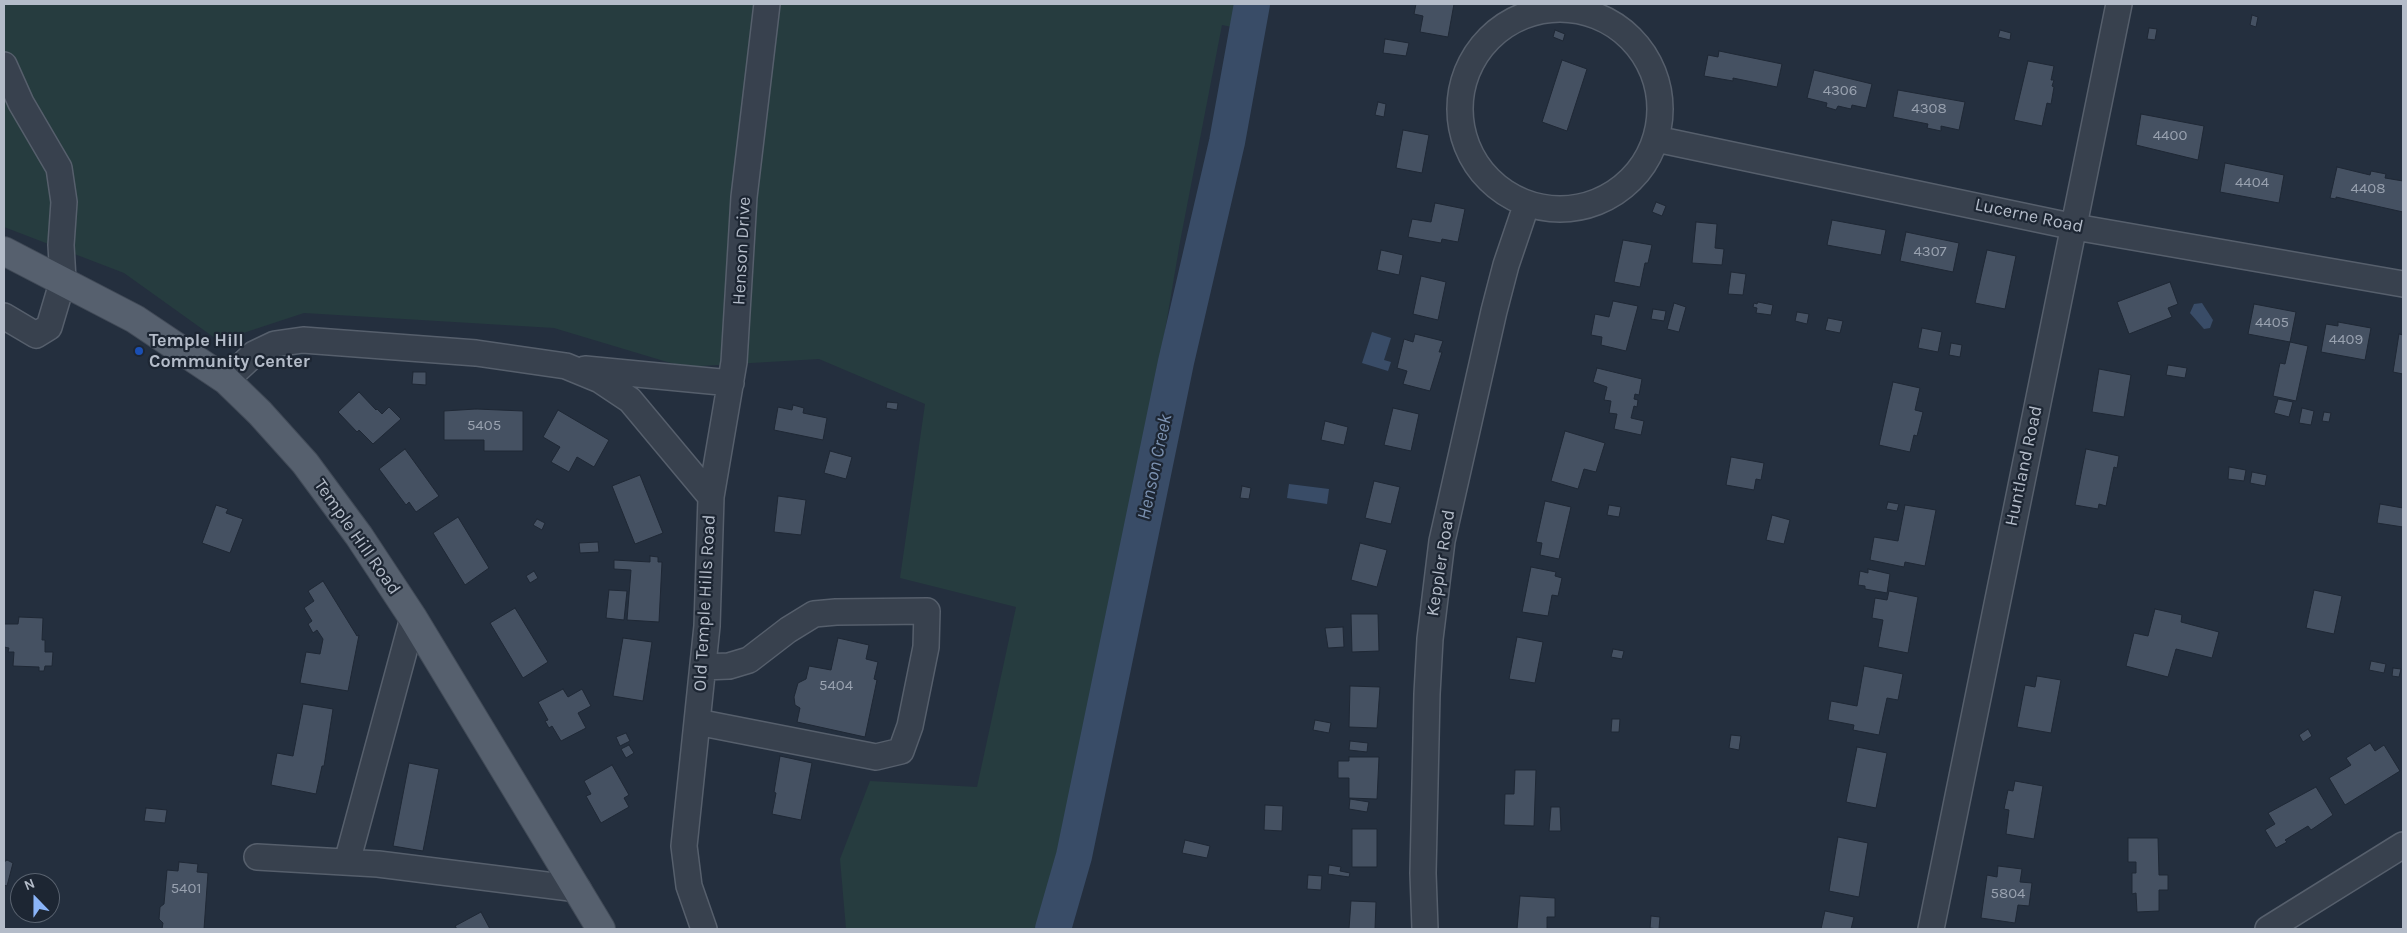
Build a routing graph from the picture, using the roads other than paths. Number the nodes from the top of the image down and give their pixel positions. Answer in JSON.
{"nodes":[{"id":1,"x":767,"y":4,"type":"edge"},
{"id":2,"x":2119,"y":4,"type":"edge"},
{"id":3,"x":1576,"y":7,"type":"edge"},
{"id":4,"x":4,"y":65,"type":"edge"},
{"id":5,"x":1656,"y":138,"type":"junction"},
{"id":6,"x":1526,"y":206,"type":"junction"},
{"id":7,"x":2075,"y":227,"type":"junction"},
{"id":8,"x":4,"y":251,"type":"edge"},
{"id":9,"x":63,"y":280,"type":"junction"},
{"id":10,"x":2403,"y":284,"type":"edge"},
{"id":11,"x":4,"y":316,"type":"edge"},
{"id":12,"x":566,"y":366,"type":"junction"},
{"id":13,"x":226,"y":380,"type":"junction"},
{"id":14,"x":730,"y":384,"type":"junction"},
{"id":15,"x":711,"y":497,"type":"junction"},
{"id":16,"x":413,"y":618,"type":"junction"},
{"id":17,"x":703,"y":667,"type":"junction"},
{"id":18,"x":697,"y":722,"type":"junction"},
{"id":19,"x":2403,"y":845,"type":"edge"},
{"id":20,"x":257,"y":858,"type":"dead end"},
{"id":21,"x":347,"y":862,"type":"junction"},
{"id":22,"x":578,"y":889,"type":"junction"},
{"id":23,"x":601,"y":929,"type":"edge"},
{"id":24,"x":704,"y":929,"type":"edge"},
{"id":25,"x":1425,"y":929,"type":"edge"},
{"id":26,"x":1931,"y":929,"type":"edge"},
{"id":27,"x":2268,"y":929,"type":"edge"}],
"edges":[{"from":1,"to":14,"type":"street","name":"Henson Drive"},
{"from":2,"to":7,"type":"street","name":"Huntland Road"},
{"from":3,"to":5,"type":"street"},
{"from":3,"to":6,"type":"street"},
{"from":4,"to":9,"type":"street"},
{"from":5,"to":6,"type":"street"},
{"from":5,"to":7,"type":"street","name":"Lucerne Road"},
{"from":6,"to":25,"type":"street","name":"Keppler Road"},
{"from":7,"to":10,"type":"street","name":"Lucerne Road"},
{"from":7,"to":26,"type":"street","name":"Huntland Road"},
{"from":8,"to":9,"type":"main road","name":"Temple Hill Road"},
{"from":9,"to":11,"type":"street"},
{"from":9,"to":13,"type":"main road","name":"Temple Hill Road"},
{"from":12,"to":13,"type":"street","name":"Old Temple Hills Road"},
{"from":12,"to":14,"type":"street"},
{"from":12,"to":15,"type":"street","name":"Old Temple Hills Road"},
{"from":13,"to":16,"type":"main road","name":"Temple Hill Road"},
{"from":14,"to":15,"type":"street","name":"Henson Drive"},
{"from":15,"to":17,"type":"street","name":"Old Temple Hills Road"},
{"from":16,"to":21,"type":"street"},
{"from":16,"to":22,"type":"main road","name":"Temple Hill Road"},
{"from":17,"to":18,"type":"street","name":"Old Temple Hills Road"},
{"from":17,"to":18,"type":"street"},
{"from":18,"to":24,"type":"street","name":"Old Temple Hills Road"},
{"from":19,"to":27,"type":"street"},
{"from":20,"to":21,"type":"street"},
{"from":21,"to":22,"type":"street"},
{"from":22,"to":23,"type":"main road","name":"Temple Hill Road"}]}
